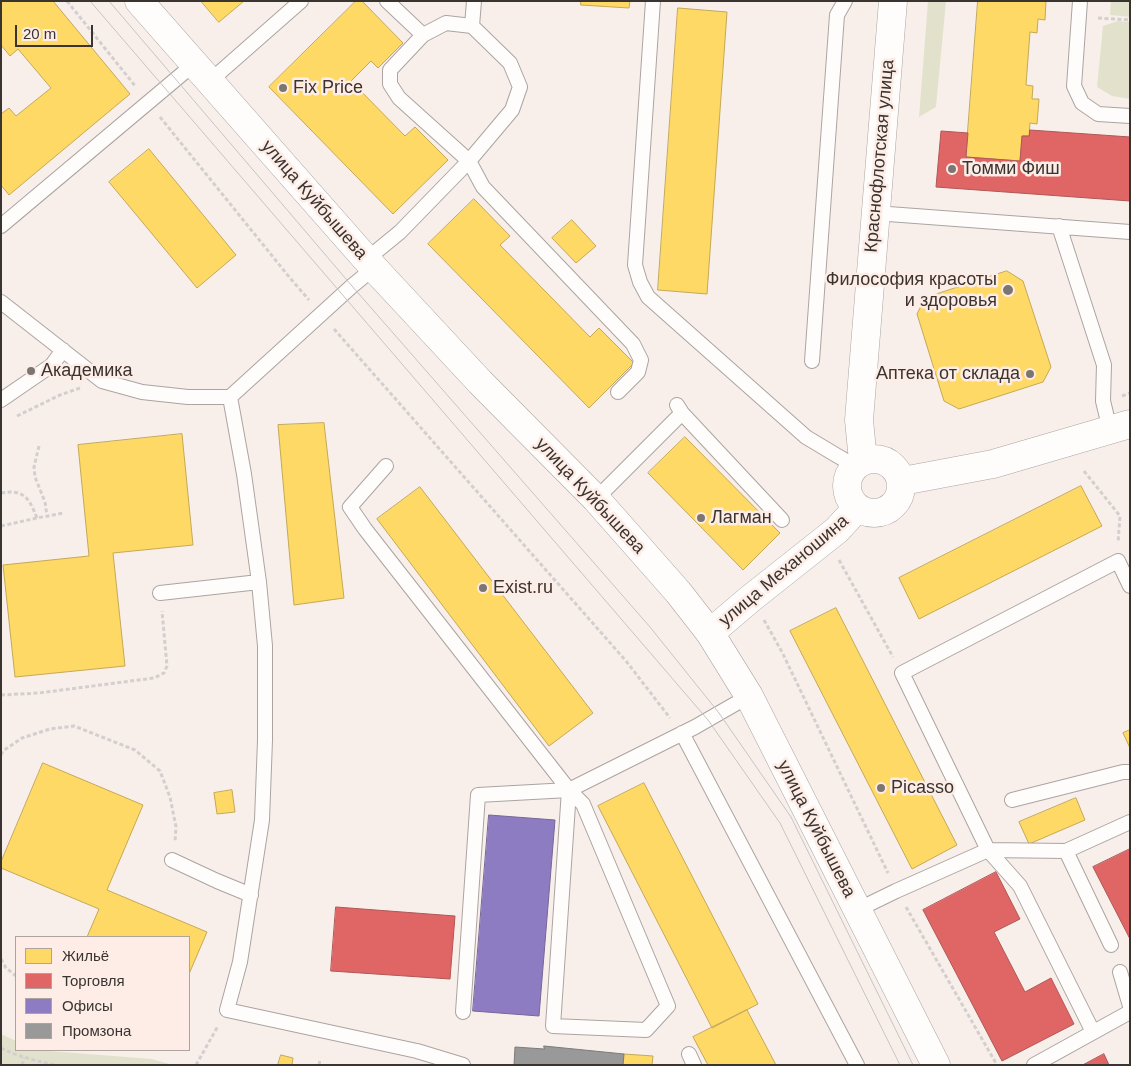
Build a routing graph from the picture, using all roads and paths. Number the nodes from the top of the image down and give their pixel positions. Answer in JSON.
{"nodes":[{"id":1,"x":67,"y":1,"type":"edge"},
{"id":2,"x":139,"y":1,"type":"edge"},
{"id":3,"x":301,"y":1,"type":"edge"},
{"id":4,"x":387,"y":1,"type":"edge"},
{"id":5,"x":474,"y":1,"type":"edge"},
{"id":6,"x":653,"y":1,"type":"edge"},
{"id":7,"x":845,"y":1,"type":"edge"},
{"id":8,"x":892,"y":1,"type":"edge"},
{"id":9,"x":1080,"y":1,"type":"edge"},
{"id":10,"x":472,"y":26,"type":"junction"},
{"id":11,"x":423,"y":35,"type":"junction"},
{"id":12,"x":202,"y":73,"type":"junction"},
{"id":13,"x":149,"y":103,"type":"junction"},
{"id":14,"x":1130,"y":116,"type":"edge"},
{"id":15,"x":469,"y":161,"type":"junction"},
{"id":16,"x":875,"y":213,"type":"junction"},
{"id":17,"x":1,"y":226,"type":"edge"},
{"id":18,"x":1059,"y":226,"type":"junction"},
{"id":19,"x":1130,"y":232,"type":"edge"},
{"id":20,"x":371,"y":264,"type":"junction"},
{"id":21,"x":1,"y":302,"type":"edge"},
{"id":22,"x":321,"y":314,"type":"junction"},
{"id":23,"x":63,"y":350,"type":"junction"},
{"id":24,"x":812,"y":361,"type":"dead end"},
{"id":25,"x":102,"y":381,"type":"junction"},
{"id":26,"x":618,"y":392,"type":"dead end"},
{"id":27,"x":230,"y":397,"type":"junction"},
{"id":28,"x":1,"y":400,"type":"edge"},
{"id":29,"x":10,"y":419,"type":"dead end"},
{"id":30,"x":1120,"y":427,"type":"edge"},
{"id":31,"x":39,"y":446,"type":"dead end"},
{"id":32,"x":859,"y":463,"type":"junction"},
{"id":33,"x":386,"y":466,"type":"dead end"},
{"id":34,"x":1084,"y":471,"type":"dead end"},
{"id":35,"x":901,"y":480,"type":"junction"},
{"id":36,"x":1,"y":493,"type":"edge"},
{"id":37,"x":596,"y":499,"type":"junction"},
{"id":38,"x":857,"y":508,"type":"junction"},
{"id":39,"x":64,"y":513,"type":"dead end"},
{"id":40,"x":47,"y":516,"type":"junction"},
{"id":41,"x":37,"y":518,"type":"junction"},
{"id":42,"x":782,"y":520,"type":"dead end"},
{"id":43,"x":1,"y":526,"type":"edge"},
{"id":44,"x":839,"y":560,"type":"dead end"},
{"id":45,"x":1118,"y":561,"type":"junction"},
{"id":46,"x":259,"y":582,"type":"junction"},
{"id":47,"x":1130,"y":586,"type":"edge"},
{"id":48,"x":160,"y":593,"type":"joint"},
{"id":49,"x":762,"y":618,"type":"dead end"},
{"id":50,"x":710,"y":633,"type":"junction"},
{"id":51,"x":902,"y":673,"type":"junction"},
{"id":52,"x":1,"y":695,"type":"edge"},
{"id":53,"x":749,"y":696,"type":"junction"},
{"id":54,"x":682,"y":734,"type":"junction"},
{"id":55,"x":1,"y":755,"type":"edge"},
{"id":56,"x":1130,"y":772,"type":"edge"},
{"id":57,"x":570,"y":790,"type":"junction"},
{"id":58,"x":1012,"y":800,"type":"dead end"},
{"id":59,"x":1130,"y":822,"type":"edge"},
{"id":60,"x":988,"y":850,"type":"junction"},
{"id":61,"x":1066,"y":851,"type":"junction"},
{"id":62,"x":172,"y":860,"type":"joint"},
{"id":63,"x":896,"y":891,"type":"junction"},
{"id":64,"x":251,"y":895,"type":"junction"},
{"id":65,"x":857,"y":910,"type":"junction"},
{"id":66,"x":1111,"y":945,"type":"dead end"},
{"id":67,"x":1,"y":960,"type":"edge"},
{"id":68,"x":1120,"y":972,"type":"dead end"},
{"id":69,"x":15,"y":975,"type":"edge"},
{"id":70,"x":1130,"y":1006,"type":"edge"},
{"id":71,"x":227,"y":1010,"type":"junction"},
{"id":72,"x":463,"y":1012,"type":"dead end"},
{"id":73,"x":1130,"y":1012,"type":"edge"},
{"id":74,"x":1093,"y":1032,"type":"junction"},
{"id":75,"x":1,"y":1048,"type":"edge"},
{"id":76,"x":24,"y":1058,"type":"junction"},
{"id":77,"x":320,"y":1060,"type":"dead end"},
{"id":78,"x":22,"y":1065,"type":"edge"},
{"id":79,"x":54,"y":1065,"type":"edge"},
{"id":80,"x":196,"y":1065,"type":"edge"},
{"id":81,"x":319,"y":1065,"type":"edge"},
{"id":82,"x":463,"y":1065,"type":"edge"},
{"id":83,"x":857,"y":1065,"type":"edge"},
{"id":84,"x":936,"y":1065,"type":"edge"},
{"id":85,"x":996,"y":1065,"type":"edge"},
{"id":86,"x":1034,"y":1065,"type":"edge"}],
"edges":[{"from":1,"to":13,"type":"path"},
{"from":2,"to":12,"type":"main road","name":"улица Куйбышева"},
{"from":3,"to":12,"type":"lane"},
{"from":4,"to":11,"type":"lane"},
{"from":5,"to":10,"type":"lane"},
{"from":6,"to":32,"type":"lane"},
{"from":7,"to":24,"type":"lane"},
{"from":8,"to":16,"type":"main road","name":"Краснофлотская улица"},
{"from":9,"to":14,"type":"lane"},
{"from":10,"to":11,"type":"lane"},
{"from":10,"to":15,"type":"lane"},
{"from":11,"to":15,"type":"lane"},
{"from":12,"to":13,"type":"lane"},
{"from":12,"to":20,"type":"main road","name":"улица Куйбышева"},
{"from":13,"to":17,"type":"lane"},
{"from":13,"to":22,"type":"path"},
{"from":15,"to":20,"type":"lane"},
{"from":15,"to":26,"type":"lane"},
{"from":16,"to":18,"type":"lane"},
{"from":16,"to":32,"type":"main road","name":"Краснофлотская улица"},
{"from":18,"to":19,"type":"lane"},
{"from":18,"to":30,"type":"lane"},
{"from":20,"to":22,"type":"lane"},
{"from":20,"to":37,"type":"main road","name":"улица Куйбышева"},
{"from":21,"to":23,"type":"lane"},
{"from":22,"to":27,"type":"lane"},
{"from":22,"to":54,"type":"path"},
{"from":23,"to":25,"type":"lane"},
{"from":23,"to":28,"type":"lane"},
{"from":25,"to":27,"type":"lane"},
{"from":25,"to":29,"type":"path"},
{"from":27,"to":46,"type":"lane"},
{"from":30,"to":35,"type":"main road"},
{"from":31,"to":40,"type":"path"},
{"from":32,"to":35,"type":"main road"},
{"from":32,"to":38,"type":"main road","name":"улица Механошина"},
{"from":33,"to":57,"type":"lane"},
{"from":34,"to":45,"type":"path"},
{"from":35,"to":38,"type":"main road","name":"улица Механошина"},
{"from":36,"to":41,"type":"path"},
{"from":37,"to":42,"type":"lane"},
{"from":37,"to":50,"type":"main road","name":"улица Куйбышева"},
{"from":38,"to":50,"type":"main road","name":"улица Механошина"},
{"from":39,"to":40,"type":"path"},
{"from":40,"to":41,"type":"path"},
{"from":41,"to":43,"type":"path"},
{"from":44,"to":51,"type":"path"},
{"from":45,"to":47,"type":"lane"},
{"from":45,"to":51,"type":"lane"},
{"from":46,"to":48,"type":"lane"},
{"from":46,"to":64,"type":"lane"},
{"from":48,"to":52,"type":"path"},
{"from":49,"to":63,"type":"path"},
{"from":50,"to":53,"type":"main road","name":"улица Куйбышева"},
{"from":51,"to":60,"type":"lane"},
{"from":53,"to":54,"type":"lane"},
{"from":53,"to":65,"type":"main road","name":"улица Куйбышева"},
{"from":54,"to":57,"type":"lane"},
{"from":54,"to":83,"type":"lane"},
{"from":55,"to":62,"type":"path"},
{"from":56,"to":58,"type":"lane"},
{"from":57,"to":57,"type":"lane"},
{"from":57,"to":72,"type":"lane"},
{"from":59,"to":61,"type":"lane"},
{"from":60,"to":61,"type":"lane"},
{"from":60,"to":63,"type":"lane"},
{"from":60,"to":74,"type":"lane"},
{"from":61,"to":66,"type":"lane"},
{"from":62,"to":64,"type":"lane"},
{"from":63,"to":65,"type":"lane"},
{"from":63,"to":85,"type":"path"},
{"from":64,"to":71,"type":"lane"},
{"from":65,"to":84,"type":"main road","name":"улица Куйбышева"},
{"from":67,"to":69,"type":"path"},
{"from":68,"to":70,"type":"lane"},
{"from":71,"to":80,"type":"path"},
{"from":71,"to":82,"type":"lane"},
{"from":73,"to":74,"type":"lane"},
{"from":74,"to":86,"type":"lane"},
{"from":75,"to":76,"type":"path"},
{"from":76,"to":78,"type":"path"},
{"from":76,"to":79,"type":"path"},
{"from":77,"to":81,"type":"path"}]}
